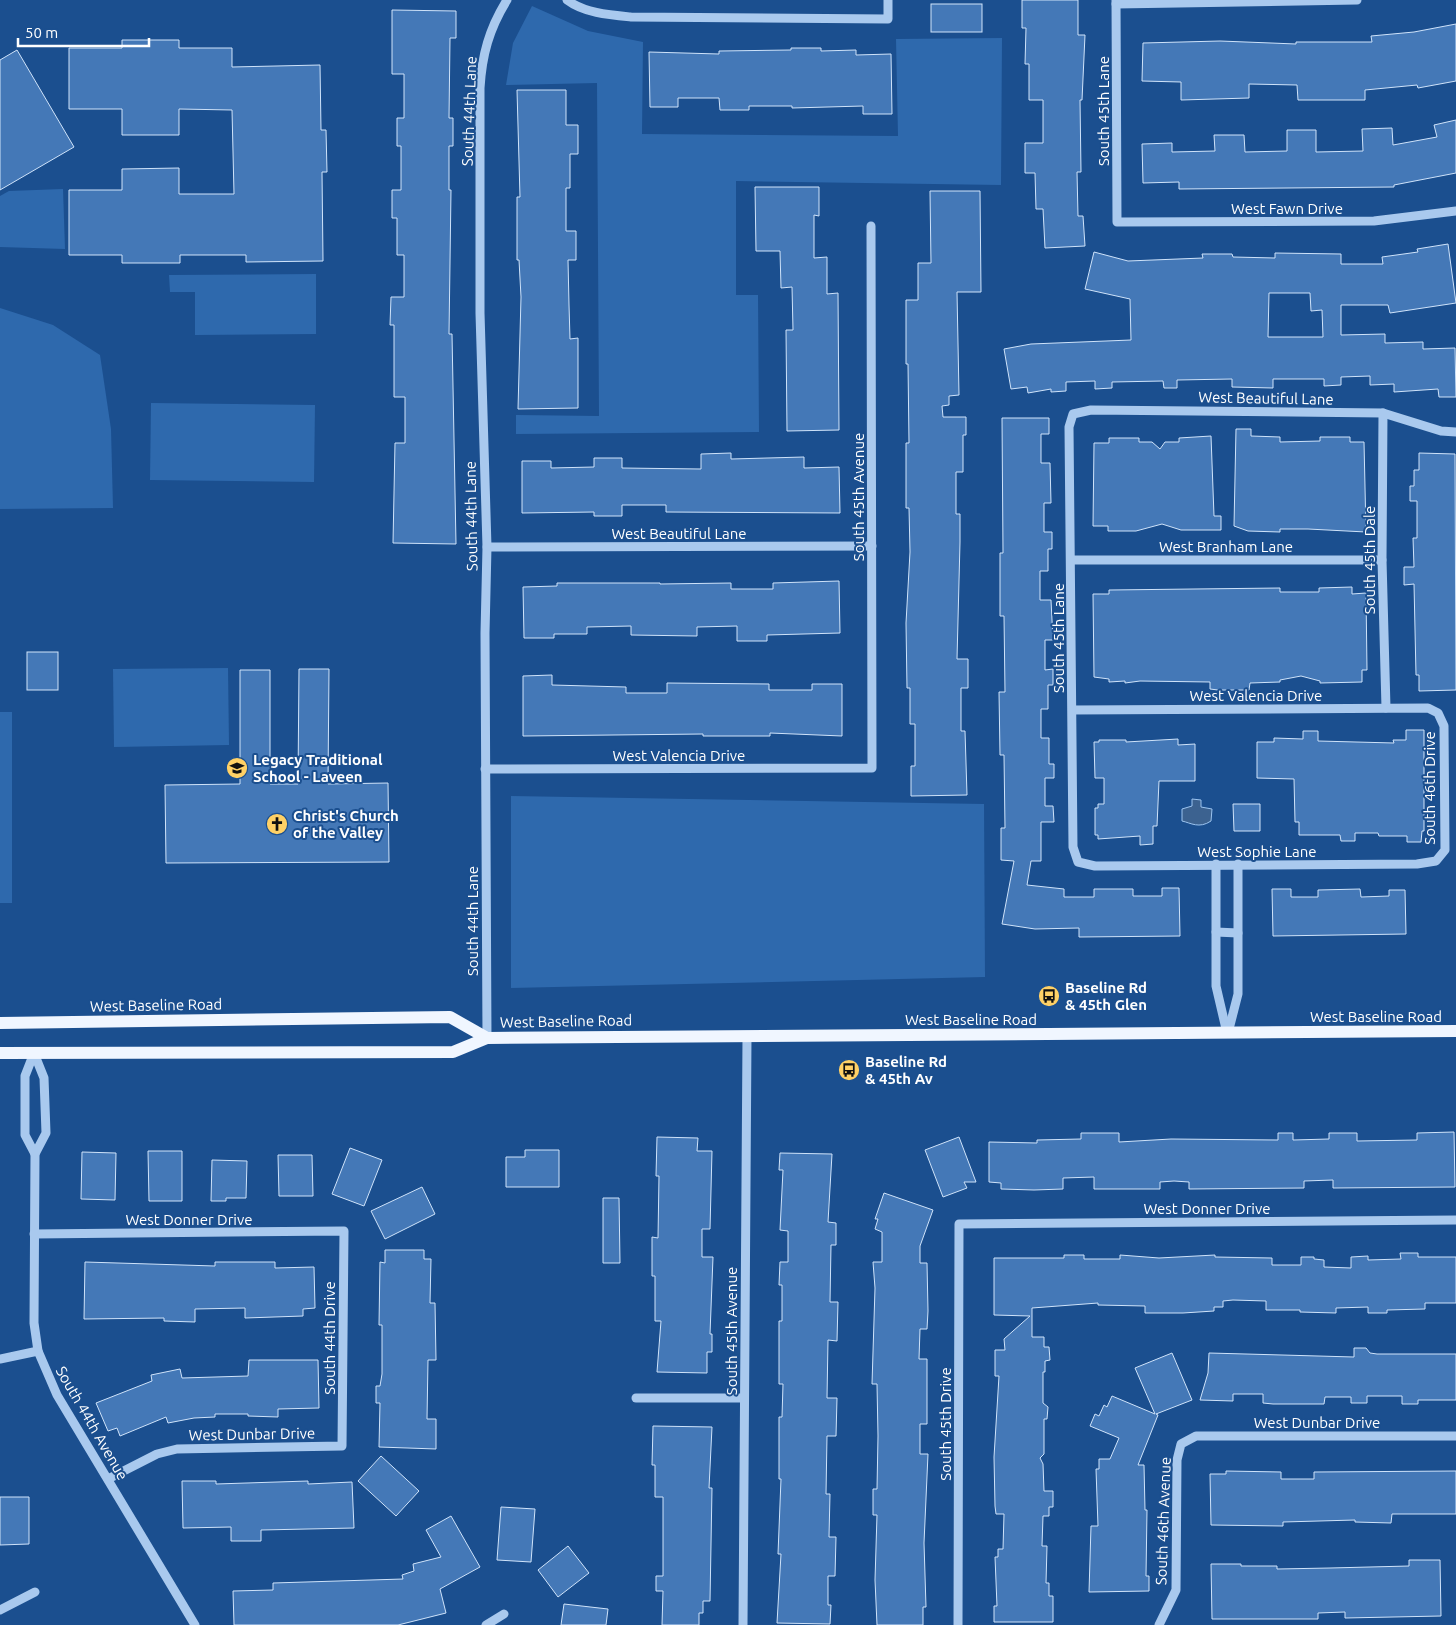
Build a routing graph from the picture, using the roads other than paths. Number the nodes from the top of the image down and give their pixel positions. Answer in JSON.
{"nodes":[{"id":1,"x":507,"y":0,"type":"edge"},
{"id":2,"x":567,"y":0,"type":"edge"},
{"id":3,"x":888,"y":0,"type":"edge"},
{"id":4,"x":1357,"y":0,"type":"edge"},
{"id":5,"x":1116,"y":2,"type":"edge"},
{"id":6,"x":1456,"y":210,"type":"edge"},
{"id":7,"x":1117,"y":222,"type":"joint"},
{"id":8,"x":871,"y":226,"type":"dead end"},
{"id":9,"x":1383,"y":413,"type":"junction"},
{"id":10,"x":1074,"y":414,"type":"joint"},
{"id":11,"x":1456,"y":432,"type":"edge"},
{"id":12,"x":872,"y":546,"type":"junction"},
{"id":13,"x":487,"y":547,"type":"junction"},
{"id":14,"x":1071,"y":560,"type":"junction"},
{"id":15,"x":1382,"y":560,"type":"junction"},
{"id":16,"x":1386,"y":708,"type":"junction"},
{"id":17,"x":1072,"y":710,"type":"junction"},
{"id":18,"x":1438,"y":713,"type":"joint"},
{"id":19,"x":872,"y":768,"type":"joint"},
{"id":20,"x":485,"y":770,"type":"junction"},
{"id":21,"x":1436,"y":861,"type":"joint"},
{"id":22,"x":1078,"y":862,"type":"joint"},
{"id":23,"x":1216,"y":864,"type":"junction"},
{"id":24,"x":1238,"y":864,"type":"junction"},
{"id":25,"x":1216,"y":932,"type":"junction"},
{"id":26,"x":1238,"y":932,"type":"junction"},
{"id":27,"x":0,"y":1023,"type":"edge"},
{"id":28,"x":1456,"y":1031,"type":"edge"},
{"id":29,"x":1228,"y":1033,"type":"junction"},
{"id":30,"x":747,"y":1037,"type":"junction"},
{"id":31,"x":486,"y":1038,"type":"junction"},
{"id":32,"x":0,"y":1053,"type":"edge"},
{"id":33,"x":34,"y":1053,"type":"junction"},
{"id":34,"x":35,"y":1154,"type":"junction"},
{"id":35,"x":1456,"y":1220,"type":"edge"},
{"id":36,"x":959,"y":1224,"type":"joint"},
{"id":37,"x":344,"y":1231,"type":"joint"},
{"id":38,"x":34,"y":1234,"type":"junction"},
{"id":39,"x":38,"y":1351,"type":"junction"},
{"id":40,"x":0,"y":1359,"type":"edge"},
{"id":41,"x":636,"y":1398,"type":"dead end"},
{"id":42,"x":744,"y":1398,"type":"junction"},
{"id":43,"x":1456,"y":1436,"type":"edge"},
{"id":44,"x":1180,"y":1444,"type":"joint"},
{"id":45,"x":342,"y":1446,"type":"joint"},
{"id":46,"x":108,"y":1479,"type":"junction"},
{"id":47,"x":35,"y":1592,"type":"dead end"},
{"id":48,"x":0,"y":1610,"type":"edge"},
{"id":49,"x":504,"y":1614,"type":"dead end"},
{"id":50,"x":195,"y":1625,"type":"edge"},
{"id":51,"x":486,"y":1625,"type":"edge"},
{"id":52,"x":743,"y":1625,"type":"edge"},
{"id":53,"x":958,"y":1625,"type":"edge"},
{"id":54,"x":1159,"y":1625,"type":"edge"}],
"edges":[{"from":1,"to":13,"type":"street","name":"South 44th Lane"},
{"from":2,"to":3,"type":"street"},
{"from":4,"to":5,"type":"street"},
{"from":5,"to":7,"type":"street","name":"South 45th Lane"},
{"from":6,"to":7,"type":"street","name":"West Fawn Drive"},
{"from":8,"to":12,"type":"street","name":"South 45th Avenue"},
{"from":9,"to":10,"type":"street","name":"West Beautiful Lane"},
{"from":9,"to":11,"type":"street","name":"West Beautiful Lane"},
{"from":9,"to":15,"type":"street","name":"South 45th Dale"},
{"from":10,"to":14,"type":"street","name":"South 45th Lane"},
{"from":12,"to":13,"type":"street","name":"West Beautiful Lane"},
{"from":12,"to":19,"type":"street","name":"South 45th Avenue"},
{"from":13,"to":20,"type":"street","name":"South 44th Lane"},
{"from":14,"to":15,"type":"street","name":"West Branham Lane"},
{"from":14,"to":17,"type":"street","name":"South 45th Lane"},
{"from":15,"to":16,"type":"street","name":"South 45th Dale"},
{"from":16,"to":17,"type":"street","name":"West Valencia Drive"},
{"from":16,"to":18,"type":"street","name":"West Valencia Drive"},
{"from":17,"to":22,"type":"street","name":"South 45th Lane"},
{"from":18,"to":21,"type":"street","name":"South 46th Drive"},
{"from":19,"to":20,"type":"street","name":"West Valencia Drive"},
{"from":20,"to":31,"type":"street","name":"South 44th Lane"},
{"from":21,"to":24,"type":"street","name":"West Sophie Lane"},
{"from":22,"to":23,"type":"street","name":"West Sophie Lane"},
{"from":23,"to":24,"type":"street","name":"West Sophie Lane"},
{"from":23,"to":25,"type":"street"},
{"from":24,"to":26,"type":"street"},
{"from":25,"to":26,"type":"street"},
{"from":25,"to":29,"type":"street"},
{"from":26,"to":29,"type":"street"},
{"from":27,"to":31,"type":"main road","name":"West Baseline Road"},
{"from":28,"to":29,"type":"main road","name":"West Baseline Road"},
{"from":29,"to":30,"type":"main road","name":"West Baseline Road"},
{"from":30,"to":31,"type":"main road","name":"West Baseline Road"},
{"from":30,"to":42,"type":"street","name":"South 45th Avenue"},
{"from":31,"to":33,"type":"main road","name":"West Baseline Road"},
{"from":32,"to":33,"type":"main road","name":"West Baseline Road"},
{"from":33,"to":34,"type":"street","name":"South 44th Avenue"},
{"from":33,"to":34,"type":"street","name":"South 44th Avenue"},
{"from":34,"to":38,"type":"street","name":"South 44th Avenue"},
{"from":35,"to":36,"type":"street","name":"West Donner Drive"},
{"from":36,"to":53,"type":"street","name":"South 45th Drive"},
{"from":37,"to":38,"type":"street","name":"West Donner Drive"},
{"from":37,"to":45,"type":"street","name":"South 44th Drive"},
{"from":38,"to":39,"type":"street","name":"South 44th Avenue"},
{"from":39,"to":40,"type":"street"},
{"from":39,"to":46,"type":"street","name":"South 44th Avenue"},
{"from":41,"to":42,"type":"street"},
{"from":42,"to":52,"type":"street","name":"South 45th Avenue"},
{"from":43,"to":44,"type":"street","name":"West Dunbar Drive"},
{"from":44,"to":54,"type":"street","name":"South 46th Avenue"},
{"from":45,"to":46,"type":"street","name":"West Dunbar Drive"},
{"from":46,"to":50,"type":"street","name":"South 44th Avenue"},
{"from":47,"to":48,"type":"street"},
{"from":49,"to":51,"type":"street"}]}
